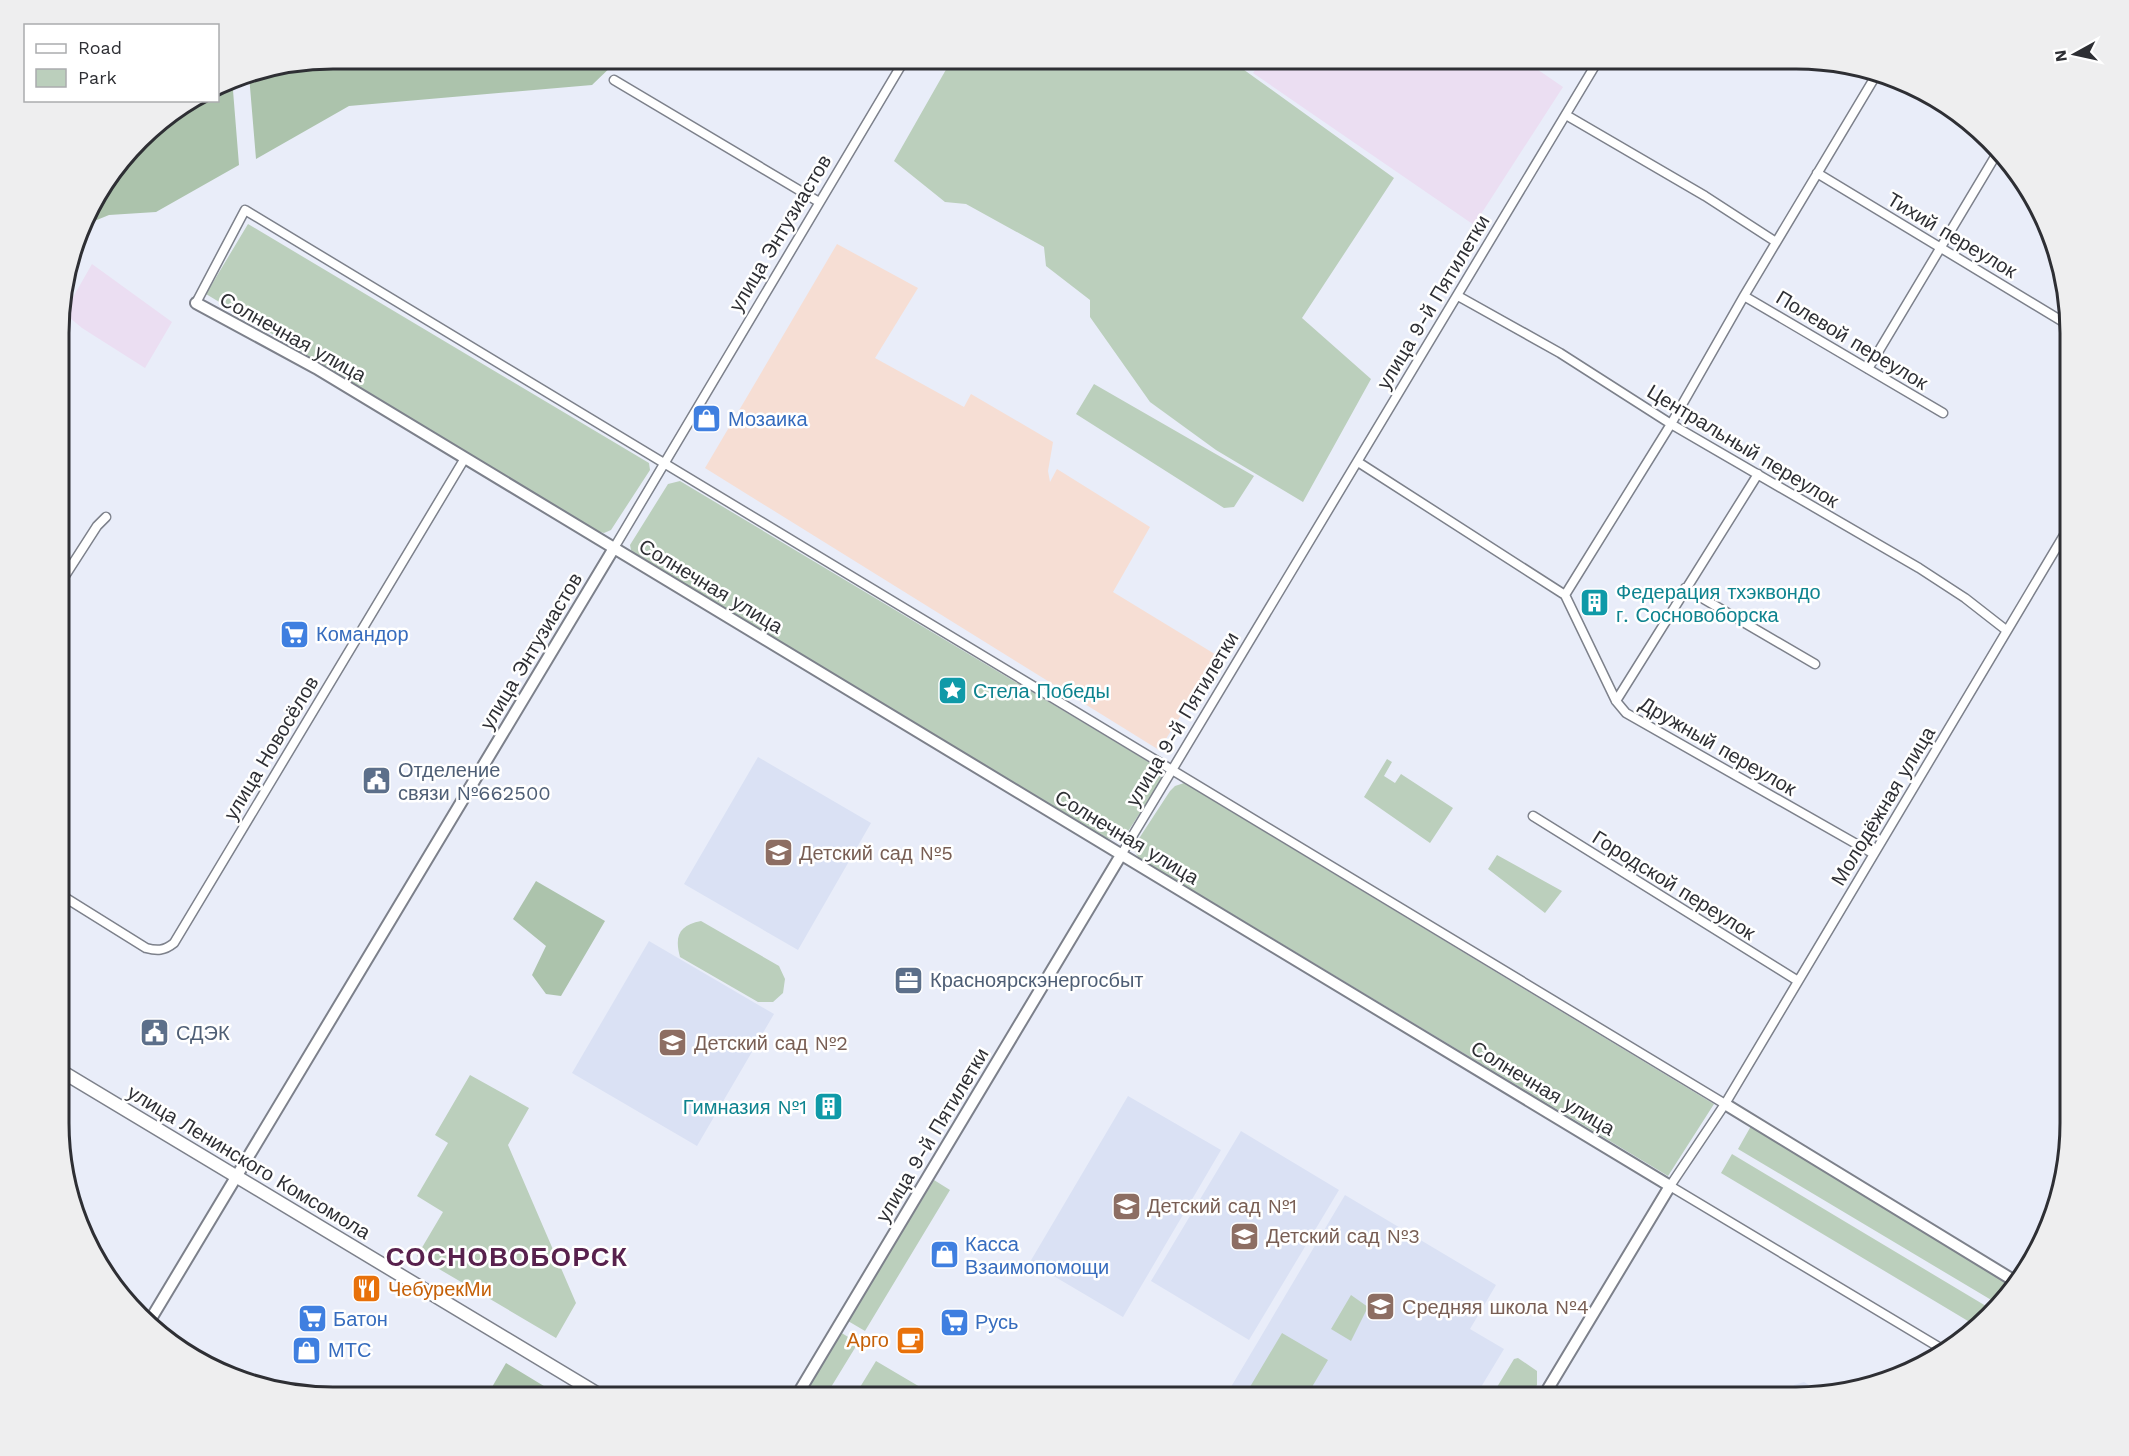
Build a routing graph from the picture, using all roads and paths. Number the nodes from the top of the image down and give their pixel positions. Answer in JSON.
{"nodes":[{"id":1,"x":899,"y":69,"type":"edge"},
{"id":2,"x":1593,"y":69,"type":"edge"},
{"id":3,"x":614,"y":80,"type":"dead end"},
{"id":4,"x":1873,"y":80,"type":"edge"},
{"id":5,"x":1566,"y":115,"type":"junction"},
{"id":6,"x":1994,"y":158,"type":"edge"},
{"id":7,"x":1817,"y":173,"type":"junction"},
{"id":8,"x":819,"y":202,"type":"junction"},
{"id":9,"x":1776,"y":242,"type":"junction"},
{"id":10,"x":1941,"y":247,"type":"junction"},
{"id":11,"x":1458,"y":296,"type":"junction"},
{"id":12,"x":1744,"y":296,"type":"junction"},
{"id":13,"x":196,"y":303,"type":"joint"},
{"id":14,"x":2059,"y":319,"type":"edge"},
{"id":15,"x":1868,"y":369,"type":"junction"},
{"id":16,"x":1943,"y":413,"type":"dead end"},
{"id":17,"x":1671,"y":424,"type":"junction"},
{"id":18,"x":465,"y":458,"type":"junction"},
{"id":19,"x":1358,"y":462,"type":"junction"},
{"id":20,"x":664,"y":463,"type":"junction"},
{"id":21,"x":1758,"y":474,"type":"junction"},
{"id":22,"x":106,"y":517,"type":"dead end"},
{"id":23,"x":2060,"y":541,"type":"edge"},
{"id":24,"x":614,"y":548,"type":"junction"},
{"id":25,"x":69,"y":569,"type":"edge"},
{"id":26,"x":1685,"y":588,"type":"junction"},
{"id":27,"x":1565,"y":595,"type":"junction"},
{"id":28,"x":2006,"y":630,"type":"junction"},
{"id":29,"x":1815,"y":664,"type":"dead end"},
{"id":30,"x":1616,"y":701,"type":"junction"},
{"id":31,"x":1173,"y":770,"type":"junction"},
{"id":32,"x":1533,"y":816,"type":"dead end"},
{"id":33,"x":1874,"y":854,"type":"junction"},
{"id":34,"x":1121,"y":855,"type":"junction"},
{"id":35,"x":69,"y":900,"type":"edge"},
{"id":36,"x":1798,"y":981,"type":"junction"},
{"id":37,"x":69,"y":1076,"type":"edge"},
{"id":38,"x":1725,"y":1104,"type":"junction"},
{"id":39,"x":236,"y":1176,"type":"junction"},
{"id":40,"x":1670,"y":1186,"type":"junction"},
{"id":41,"x":2011,"y":1278,"type":"edge"},
{"id":42,"x":153,"y":1316,"type":"edge"},
{"id":43,"x":1937,"y":1346,"type":"edge"},
{"id":44,"x":586,"y":1387,"type":"edge"},
{"id":45,"x":802,"y":1387,"type":"edge"},
{"id":46,"x":1549,"y":1387,"type":"edge"}],
"edges":[{"from":1,"to":8,"type":"street","name":"улица Энтузиастов"},
{"from":2,"to":5,"type":"street","name":"улица 9-й Пятилетки"},
{"from":3,"to":8,"type":"street"},
{"from":4,"to":7,"type":"street"},
{"from":5,"to":9,"type":"street"},
{"from":5,"to":11,"type":"street","name":"улица 9-й Пятилетки"},
{"from":6,"to":10,"type":"street"},
{"from":7,"to":9,"type":"street"},
{"from":7,"to":10,"type":"street","name":"Тихий переулок"},
{"from":8,"to":20,"type":"street","name":"улица Энтузиастов"},
{"from":9,"to":12,"type":"street"},
{"from":10,"to":14,"type":"street","name":"Тихий переулок"},
{"from":10,"to":15,"type":"street"},
{"from":11,"to":17,"type":"street","name":"Центральный переулок"},
{"from":11,"to":19,"type":"street","name":"улица 9-й Пятилетки"},
{"from":12,"to":15,"type":"street","name":"Полевой переулок"},
{"from":12,"to":17,"type":"street"},
{"from":13,"to":18,"type":"street","name":"Солнечная улица"},
{"from":13,"to":20,"type":"street","name":"Солнечная улица"},
{"from":15,"to":16,"type":"street","name":"Полевой переулок"},
{"from":17,"to":21,"type":"street","name":"Центральный переулок"},
{"from":17,"to":27,"type":"street"},
{"from":18,"to":24,"type":"street","name":"Солнечная улица"},
{"from":18,"to":35,"type":"street","name":"улица Новосёлов"},
{"from":19,"to":27,"type":"street"},
{"from":19,"to":31,"type":"street","name":"улица 9-й Пятилетки"},
{"from":20,"to":24,"type":"street","name":"улица Энтузиастов"},
{"from":20,"to":31,"type":"street","name":"Солнечная улица"},
{"from":21,"to":26,"type":"street"},
{"from":21,"to":28,"type":"street","name":"Центральный переулок"},
{"from":22,"to":25,"type":"street"},
{"from":23,"to":28,"type":"street","name":"Молодёжная улица"},
{"from":24,"to":34,"type":"street","name":"Солнечная улица"},
{"from":24,"to":39,"type":"street","name":"улица Энтузиастов"},
{"from":26,"to":29,"type":"street"},
{"from":26,"to":30,"type":"street"},
{"from":27,"to":30,"type":"street","name":"Дружный переулок"},
{"from":28,"to":33,"type":"street","name":"Молодёжная улица"},
{"from":30,"to":33,"type":"street","name":"Дружный переулок"},
{"from":31,"to":34,"type":"street","name":"улица 9-й Пятилетки"},
{"from":31,"to":38,"type":"street","name":"Солнечная улица"},
{"from":32,"to":36,"type":"street","name":"Городской переулок"},
{"from":33,"to":36,"type":"street","name":"Молодёжная улица"},
{"from":34,"to":40,"type":"street","name":"Солнечная улица"},
{"from":34,"to":45,"type":"street","name":"улица 9-й Пятилетки"},
{"from":36,"to":38,"type":"street","name":"Молодёжная улица"},
{"from":37,"to":39,"type":"main road","name":"улица Ленинского Комсомола"},
{"from":38,"to":40,"type":"street","name":"Молодёжная улица"},
{"from":38,"to":41,"type":"street"},
{"from":39,"to":42,"type":"street","name":"улица Энтузиастов"},
{"from":39,"to":44,"type":"main road","name":"улица Ленинского Комсомола"},
{"from":40,"to":43,"type":"street","name":"Солнечная улица"},
{"from":40,"to":46,"type":"street"}]}
